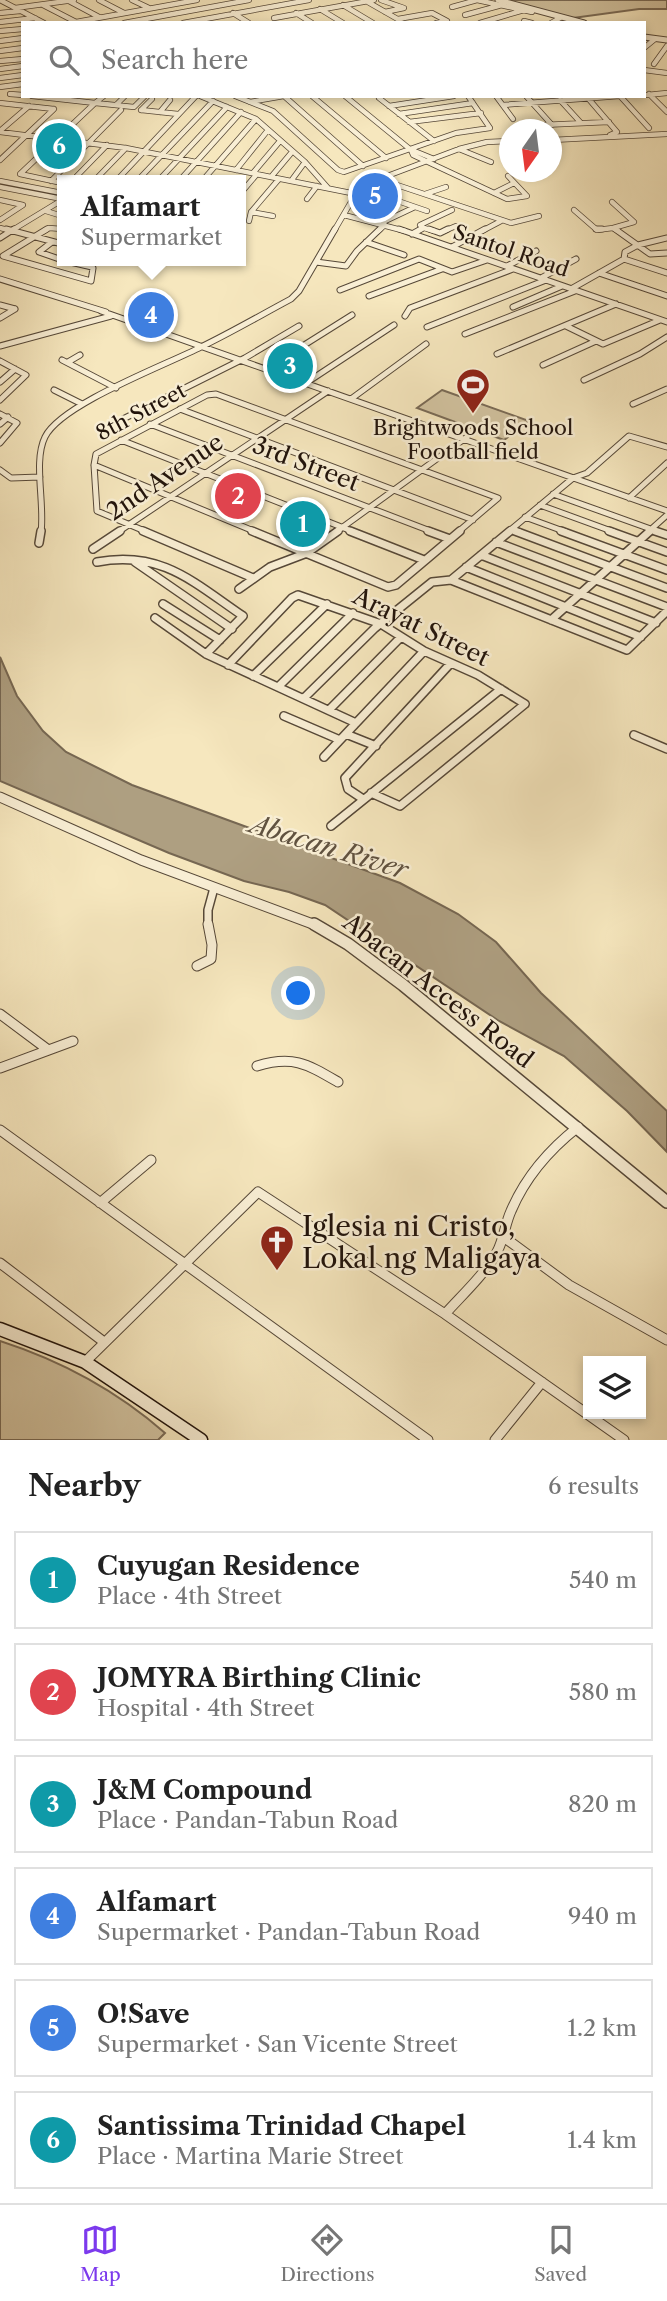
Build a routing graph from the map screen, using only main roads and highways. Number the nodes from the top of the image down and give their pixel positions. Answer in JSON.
{"nodes":[{"id":1,"x":0,"y":1329,"type":"edge"},
{"id":2,"x":201,"y":1440,"type":"edge"}],
"edges":[{"from":1,"to":2,"type":"main road"}]}
